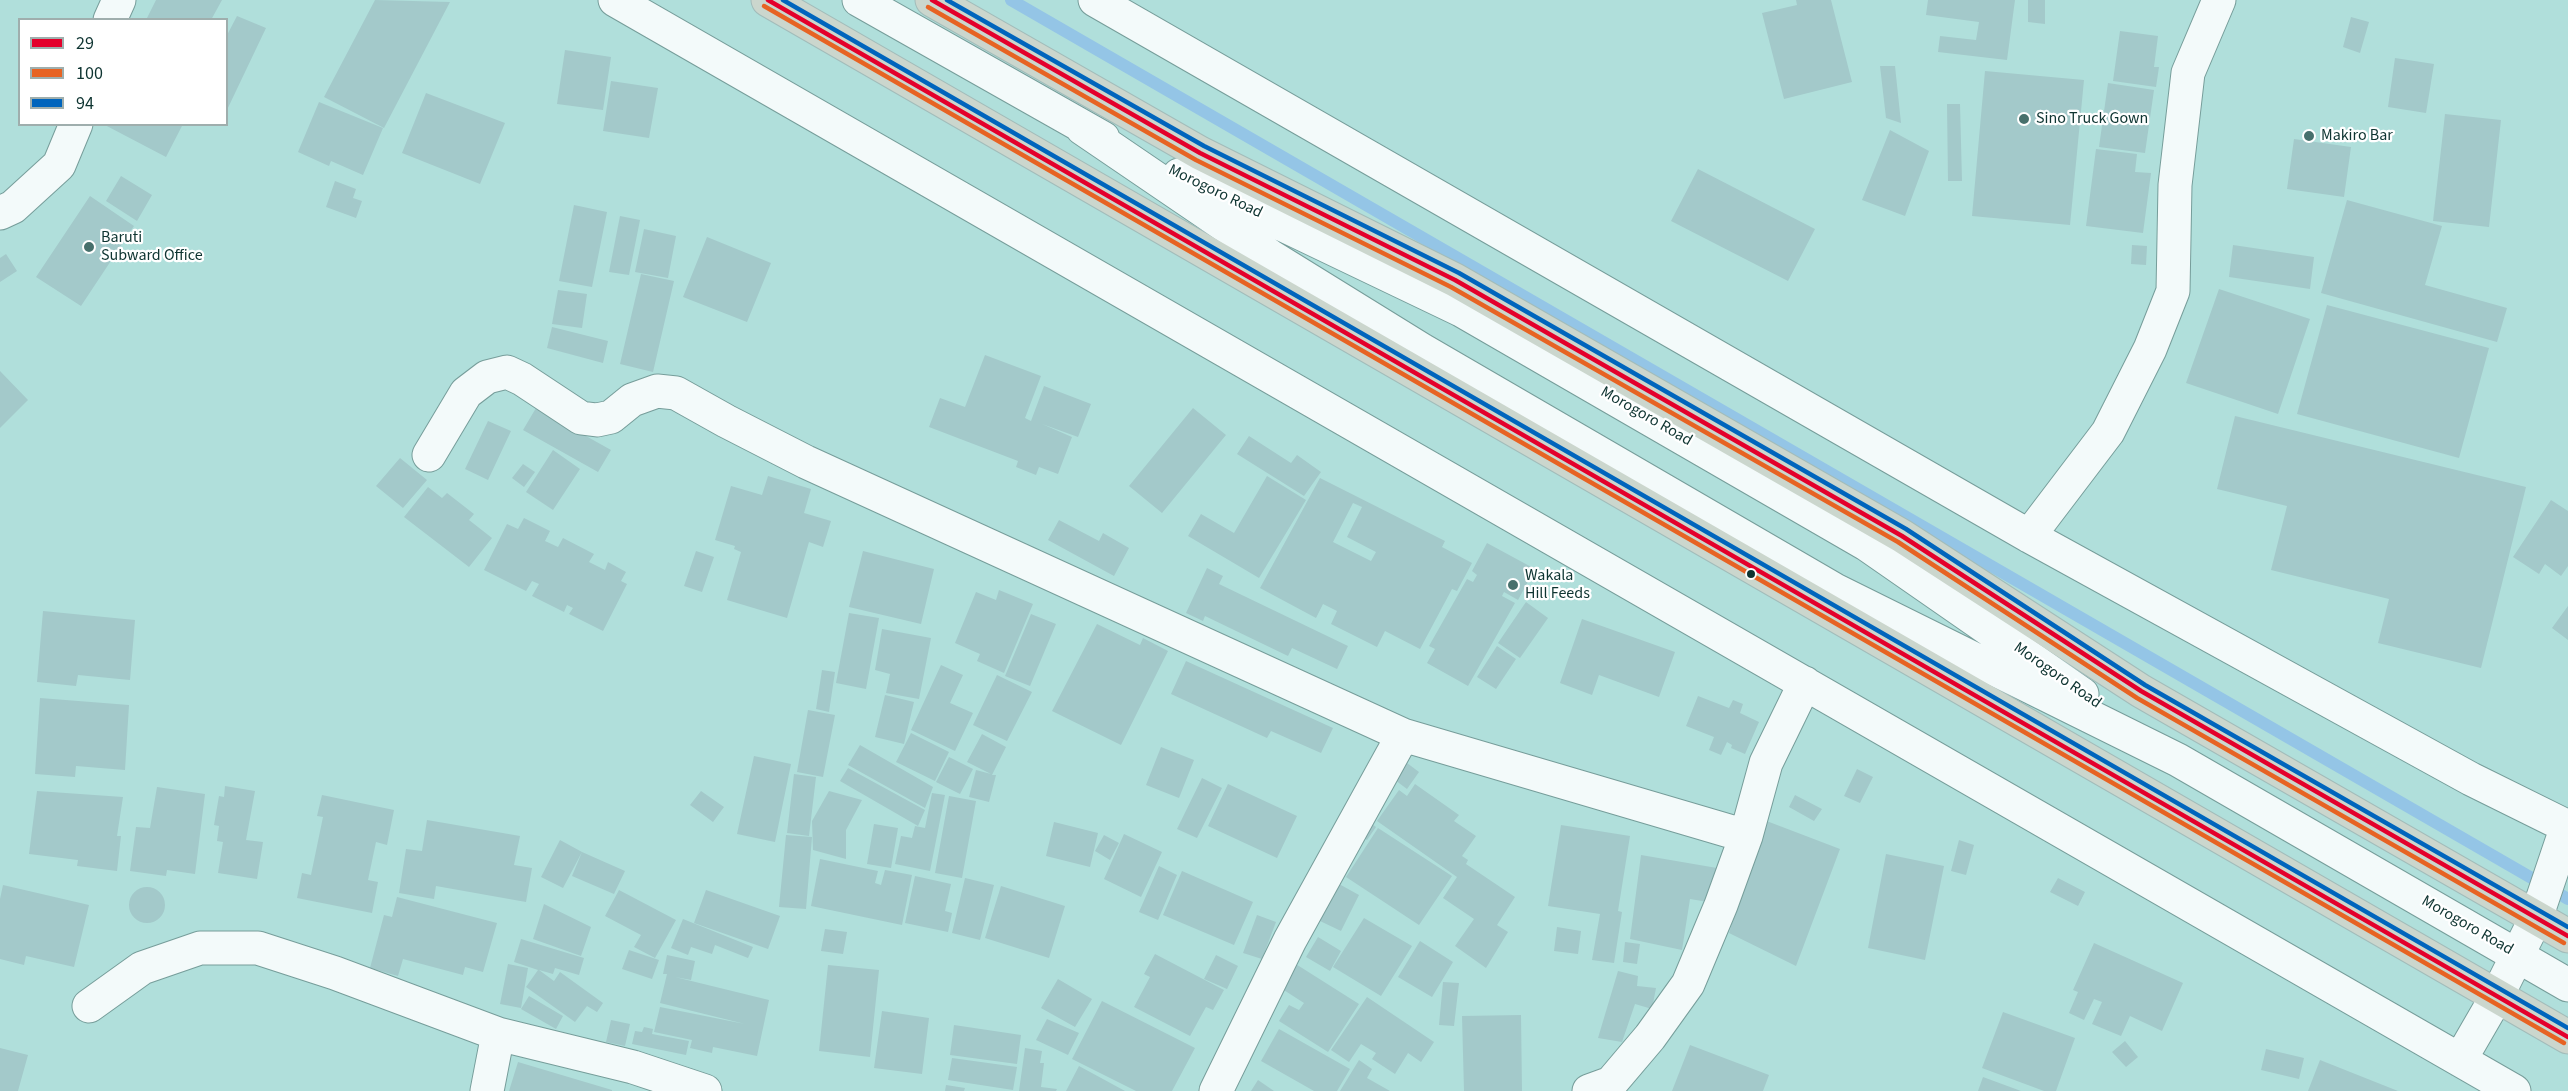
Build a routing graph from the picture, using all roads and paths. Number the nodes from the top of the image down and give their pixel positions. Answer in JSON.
{"nodes":[{"id":1,"x":119,"y":0,"type":"edge"},
{"id":2,"x":615,"y":0,"type":"edge"},
{"id":3,"x":768,"y":0,"type":"edge"},
{"id":4,"x":859,"y":0,"type":"edge"},
{"id":5,"x":932,"y":0,"type":"edge"},
{"id":6,"x":1095,"y":0,"type":"edge"},
{"id":7,"x":2219,"y":0,"type":"edge"},
{"id":8,"x":111,"y":18,"type":"edge"},
{"id":9,"x":75,"y":126,"type":"edge"},
{"id":10,"x":1082,"y":128,"type":"junction"},
{"id":11,"x":0,"y":213,"type":"edge"},
{"id":12,"x":429,"y":455,"type":"dead end"},
{"id":13,"x":2029,"y":536,"type":"junction"},
{"id":14,"x":1805,"y":683,"type":"junction"},
{"id":15,"x":1403,"y":735,"type":"junction"},
{"id":16,"x":2178,"y":760,"type":"junction"},
{"id":17,"x":2567,"y":826,"type":"edge"},
{"id":18,"x":1746,"y":836,"type":"junction"},
{"id":19,"x":2536,"y":918,"type":"junction"},
{"id":20,"x":2568,"y":936,"type":"edge"},
{"id":21,"x":2518,"y":956,"type":"junction"},
{"id":22,"x":2568,"y":985,"type":"edge"},
{"id":23,"x":2497,"y":996,"type":"junction"},
{"id":24,"x":89,"y":1006,"type":"dead end"},
{"id":25,"x":498,"y":1034,"type":"junction"},
{"id":26,"x":2568,"y":1037,"type":"edge"},
{"id":27,"x":2460,"y":1060,"type":"junction"},
{"id":28,"x":1607,"y":1088,"type":"edge"},
{"id":29,"x":487,"y":1091,"type":"edge"},
{"id":30,"x":705,"y":1091,"type":"edge"},
{"id":31,"x":1216,"y":1091,"type":"edge"},
{"id":32,"x":2514,"y":1091,"type":"edge"}],
"edges":[{"from":1,"to":8,"type":"street"},
{"from":2,"to":14,"type":"street"},
{"from":3,"to":23,"type":"highway"},
{"from":4,"to":10,"type":"street","name":"Morogoro Road"},
{"from":5,"to":19,"type":"highway","name":"Morogoro Road"},
{"from":6,"to":13,"type":"street"},
{"from":7,"to":13,"type":"street"},
{"from":9,"to":11,"type":"street"},
{"from":10,"to":16,"type":"street","name":"Morogoro Road"},
{"from":10,"to":16,"type":"street","name":"Morogoro Road"},
{"from":12,"to":15,"type":"street"},
{"from":13,"to":17,"type":"street"},
{"from":14,"to":18,"type":"street"},
{"from":14,"to":27,"type":"street"},
{"from":15,"to":18,"type":"street"},
{"from":15,"to":31,"type":"street"},
{"from":16,"to":21,"type":"street","name":"Morogoro Road"},
{"from":17,"to":19,"type":"street"},
{"from":18,"to":28,"type":"street"},
{"from":19,"to":20,"type":"highway","name":"Morogoro Road"},
{"from":19,"to":21,"type":"street"},
{"from":21,"to":22,"type":"street","name":"Morogoro Road"},
{"from":21,"to":23,"type":"street"},
{"from":23,"to":26,"type":"highway"},
{"from":23,"to":27,"type":"street"},
{"from":24,"to":25,"type":"street"},
{"from":25,"to":29,"type":"street"},
{"from":25,"to":30,"type":"street"},
{"from":27,"to":32,"type":"street"}]}
